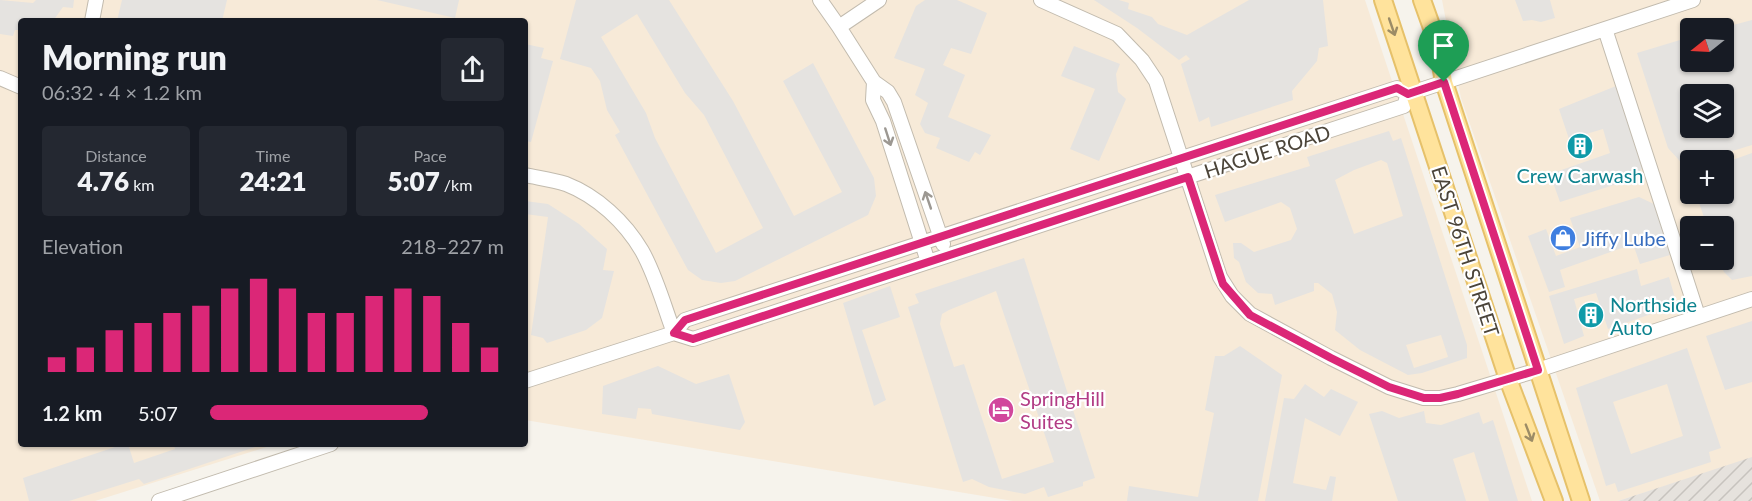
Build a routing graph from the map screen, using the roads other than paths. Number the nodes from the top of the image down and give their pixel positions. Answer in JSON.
{"nodes":[{"id":1,"x":96,"y":0,"type":"edge"},
{"id":2,"x":820,"y":0,"type":"edge"},
{"id":3,"x":879,"y":0,"type":"edge"},
{"id":4,"x":1041,"y":0,"type":"edge"},
{"id":5,"x":1383,"y":0,"type":"edge"},
{"id":6,"x":1422,"y":0,"type":"edge"},
{"id":7,"x":1693,"y":0,"type":"edge"},
{"id":8,"x":93,"y":18,"type":"edge"},
{"id":9,"x":839,"y":27,"type":"junction"},
{"id":10,"x":1605,"y":29,"type":"junction"},
{"id":11,"x":0,"y":78,"type":"edge"},
{"id":12,"x":874,"y":82,"type":"junction"},
{"id":13,"x":1444,"y":82,"type":"junction"},
{"id":14,"x":18,"y":86,"type":"edge"},
{"id":15,"x":1411,"y":93,"type":"junction"},
{"id":16,"x":1182,"y":158,"type":"junction"},
{"id":17,"x":528,"y":177,"type":"edge"},
{"id":18,"x":1188,"y":177,"type":"junction"},
{"id":19,"x":940,"y":237,"type":"junction"},
{"id":20,"x":922,"y":243,"type":"junction"},
{"id":21,"x":947,"y":256,"type":"junction"},
{"id":22,"x":928,"y":262,"type":"junction"},
{"id":23,"x":1752,"y":299,"type":"edge"},
{"id":24,"x":1698,"y":316,"type":"junction"},
{"id":25,"x":674,"y":333,"type":"junction"},
{"id":26,"x":1538,"y":370,"type":"junction"},
{"id":27,"x":1508,"y":379,"type":"junction"},
{"id":28,"x":528,"y":380,"type":"edge"},
{"id":29,"x":322,"y":447,"type":"edge"},
{"id":30,"x":1555,"y":498,"type":"edge"},
{"id":31,"x":159,"y":501,"type":"edge"},
{"id":32,"x":1581,"y":501,"type":"edge"}],
"edges":[{"from":1,"to":8,"type":"street"},
{"from":2,"to":9,"type":"street"},
{"from":3,"to":9,"type":"street"},
{"from":4,"to":16,"type":"street"},
{"from":5,"to":15,"type":"main road","name":"EAST 96TH STREET","one_way":true},
{"from":6,"to":13,"type":"main road","name":"EAST 96TH STREET"},
{"from":7,"to":10,"type":"street"},
{"from":9,"to":12,"type":"street"},
{"from":10,"to":13,"type":"street"},
{"from":10,"to":24,"type":"street"},
{"from":11,"to":14,"type":"street"},
{"from":19,"to":12,"type":"street","one_way":true},
{"from":12,"to":20,"type":"street","one_way":true},
{"from":13,"to":15,"type":"street"},
{"from":13,"to":26,"type":"main road","name":"EAST 96TH STREET"},
{"from":15,"to":16,"type":"street","name":"HAGUE ROAD"},
{"from":15,"to":18,"type":"street","name":"HAGUE ROAD"},
{"from":15,"to":27,"type":"main road","name":"EAST 96TH STREET"},
{"from":16,"to":18,"type":"street"},
{"from":16,"to":19,"type":"street","name":"HAGUE ROAD"},
{"from":17,"to":25,"type":"street"},
{"from":18,"to":21,"type":"street","name":"HAGUE ROAD"},
{"from":18,"to":27,"type":"street"},
{"from":19,"to":20,"type":"street","name":"HAGUE ROAD"},
{"from":19,"to":21,"type":"street"},
{"from":20,"to":22,"type":"street"},
{"from":20,"to":25,"type":"street","name":"HAGUE ROAD"},
{"from":21,"to":22,"type":"street","name":"HAGUE ROAD"},
{"from":22,"to":25,"type":"street","name":"HAGUE ROAD"},
{"from":23,"to":24,"type":"street"},
{"from":24,"to":26,"type":"street"},
{"from":25,"to":28,"type":"street","name":"HAGUE ROAD"},
{"from":26,"to":27,"type":"street"},
{"from":26,"to":32,"type":"main road","name":"EAST 96TH STREET"},
{"from":27,"to":30,"type":"main road","name":"EAST 96TH STREET","one_way":true},
{"from":29,"to":31,"type":"street"}]}
